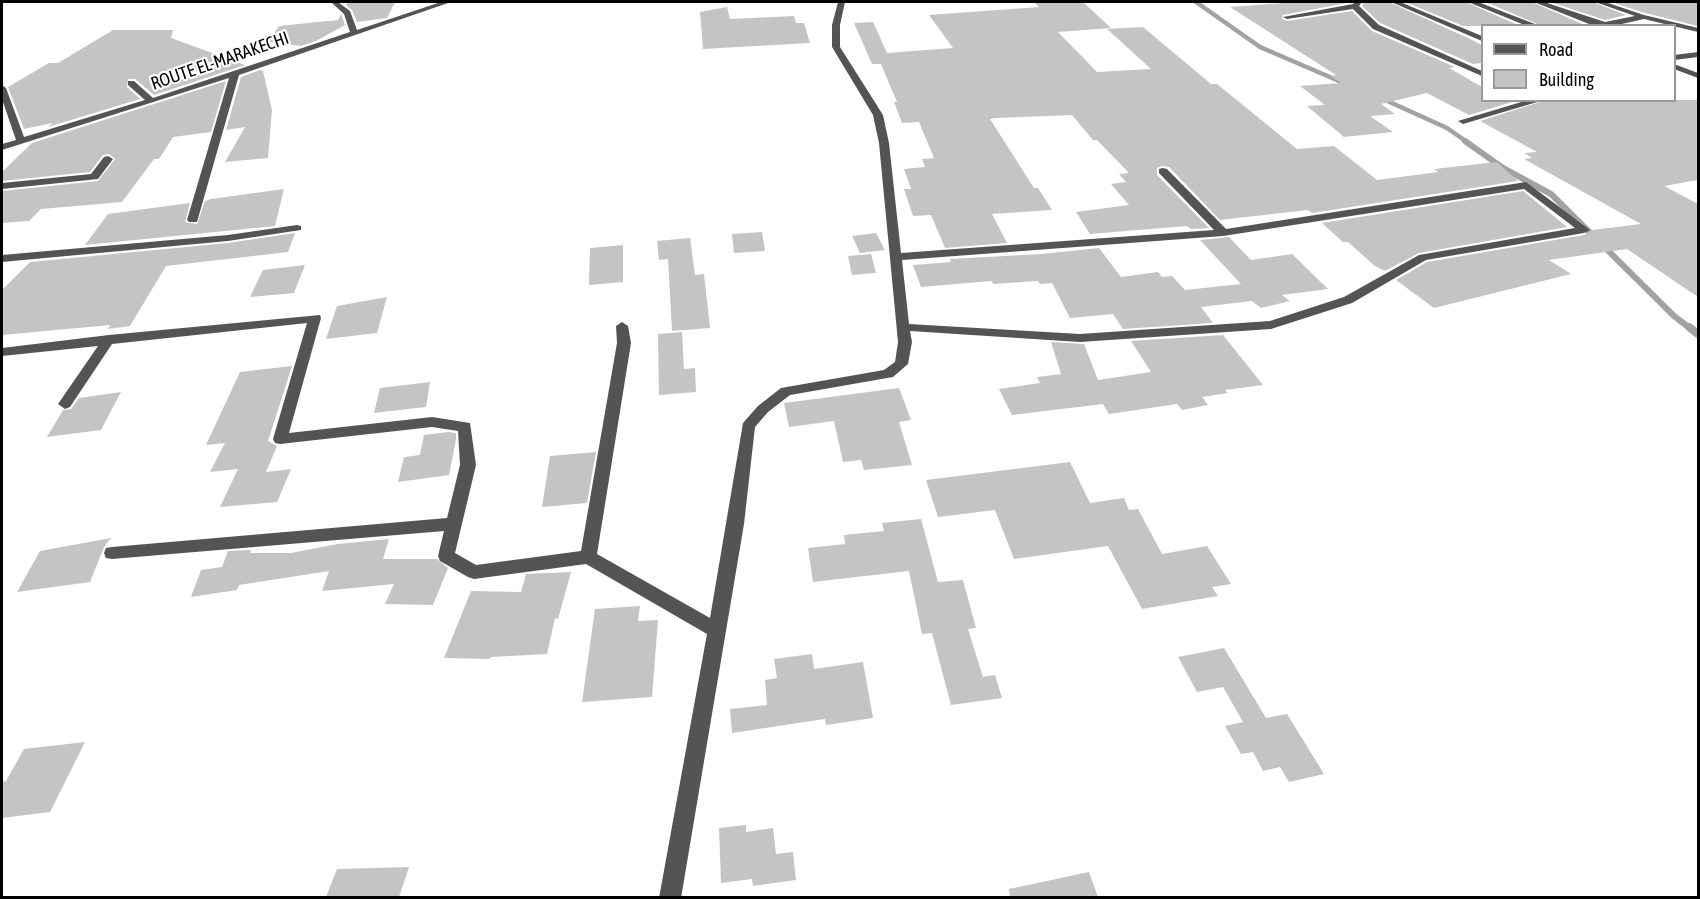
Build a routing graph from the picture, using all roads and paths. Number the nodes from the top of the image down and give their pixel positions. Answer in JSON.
{"nodes":[{"id":1,"x":334,"y":2,"type":"edge"},
{"id":2,"x":447,"y":2,"type":"edge"},
{"id":3,"x":841,"y":2,"type":"edge"},
{"id":4,"x":1395,"y":2,"type":"edge"},
{"id":5,"x":1472,"y":2,"type":"edge"},
{"id":6,"x":1538,"y":2,"type":"edge"},
{"id":7,"x":1599,"y":2,"type":"edge"},
{"id":8,"x":1357,"y":4,"type":"edge"},
{"id":9,"x":1287,"y":17,"type":"dead end"},
{"id":10,"x":1644,"y":17,"type":"junction"},
{"id":11,"x":1531,"y":24,"type":"edge"},
{"id":12,"x":1597,"y":24,"type":"edge"},
{"id":13,"x":1606,"y":24,"type":"edge"},
{"id":14,"x":1673,"y":24,"type":"edge"},
{"id":15,"x":1676,"y":25,"type":"edge"},
{"id":16,"x":1698,"y":30,"type":"edge"},
{"id":17,"x":354,"y":32,"type":"junction"},
{"id":18,"x":1481,"y":39,"type":"edge"},
{"id":19,"x":1698,"y":55,"type":"edge"},
{"id":20,"x":1676,"y":58,"type":"edge"},
{"id":21,"x":1676,"y":67,"type":"edge"},
{"id":22,"x":235,"y":74,"type":"junction"},
{"id":23,"x":1481,"y":74,"type":"edge"},
{"id":24,"x":1698,"y":76,"type":"edge"},
{"id":25,"x":131,"y":83,"type":"dead end"},
{"id":26,"x":2,"y":88,"type":"edge"},
{"id":27,"x":152,"y":101,"type":"junction"},
{"id":28,"x":1532,"y":102,"type":"edge"},
{"id":29,"x":1463,"y":121,"type":"dead end"},
{"id":30,"x":21,"y":141,"type":"junction"},
{"id":31,"x":2,"y":147,"type":"edge"},
{"id":32,"x":108,"y":159,"type":"dead end"},
{"id":33,"x":1163,"y":171,"type":"dead end"},
{"id":34,"x":2,"y":186,"type":"edge"},
{"id":35,"x":193,"y":220,"type":"dead end"},
{"id":36,"x":297,"y":228,"type":"dead end"},
{"id":37,"x":1223,"y":233,"type":"junction"},
{"id":38,"x":896,"y":257,"type":"junction"},
{"id":39,"x":2,"y":259,"type":"edge"},
{"id":40,"x":622,"y":326,"type":"dead end"},
{"id":41,"x":902,"y":327,"type":"junction"},
{"id":42,"x":109,"y":339,"type":"junction"},
{"id":43,"x":2,"y":352,"type":"edge"},
{"id":44,"x":65,"y":404,"type":"dead end"},
{"id":45,"x":453,"y":524,"type":"junction"},
{"id":46,"x":112,"y":553,"type":"dead end"},
{"id":47,"x":588,"y":557,"type":"junction"},
{"id":48,"x":717,"y":631,"type":"junction"},
{"id":49,"x":670,"y":897,"type":"edge"}],
"edges":[{"from":1,"to":17,"type":"street"},
{"from":2,"to":17,"type":"street","name":"ROUTE EL-MARAKECHI"},
{"from":3,"to":38,"type":"street"},
{"from":4,"to":18,"type":"street"},
{"from":5,"to":11,"type":"street"},
{"from":6,"to":12,"type":"street"},
{"from":7,"to":10,"type":"street"},
{"from":8,"to":9,"type":"street"},
{"from":8,"to":23,"type":"street"},
{"from":10,"to":13,"type":"street"},
{"from":10,"to":14,"type":"street"},
{"from":15,"to":16,"type":"street"},
{"from":17,"to":22,"type":"street","name":"ROUTE EL-MARAKECHI"},
{"from":19,"to":20,"type":"street"},
{"from":21,"to":24,"type":"street"},
{"from":22,"to":27,"type":"street","name":"ROUTE EL-MARAKECHI"},
{"from":22,"to":35,"type":"street"},
{"from":25,"to":27,"type":"street"},
{"from":26,"to":30,"type":"street"},
{"from":27,"to":30,"type":"street","name":"ROUTE EL-MARAKECHI"},
{"from":28,"to":29,"type":"street"},
{"from":30,"to":31,"type":"street","name":"ROUTE EL-MARAKECHI"},
{"from":32,"to":34,"type":"street"},
{"from":33,"to":37,"type":"street"},
{"from":36,"to":39,"type":"street"},
{"from":37,"to":38,"type":"street"},
{"from":37,"to":41,"type":"street"},
{"from":38,"to":41,"type":"street"},
{"from":40,"to":47,"type":"street"},
{"from":41,"to":48,"type":"street"},
{"from":42,"to":43,"type":"street"},
{"from":42,"to":44,"type":"street"},
{"from":42,"to":45,"type":"street"},
{"from":45,"to":46,"type":"street"},
{"from":45,"to":47,"type":"street"},
{"from":47,"to":48,"type":"street"},
{"from":48,"to":49,"type":"street"}]}
